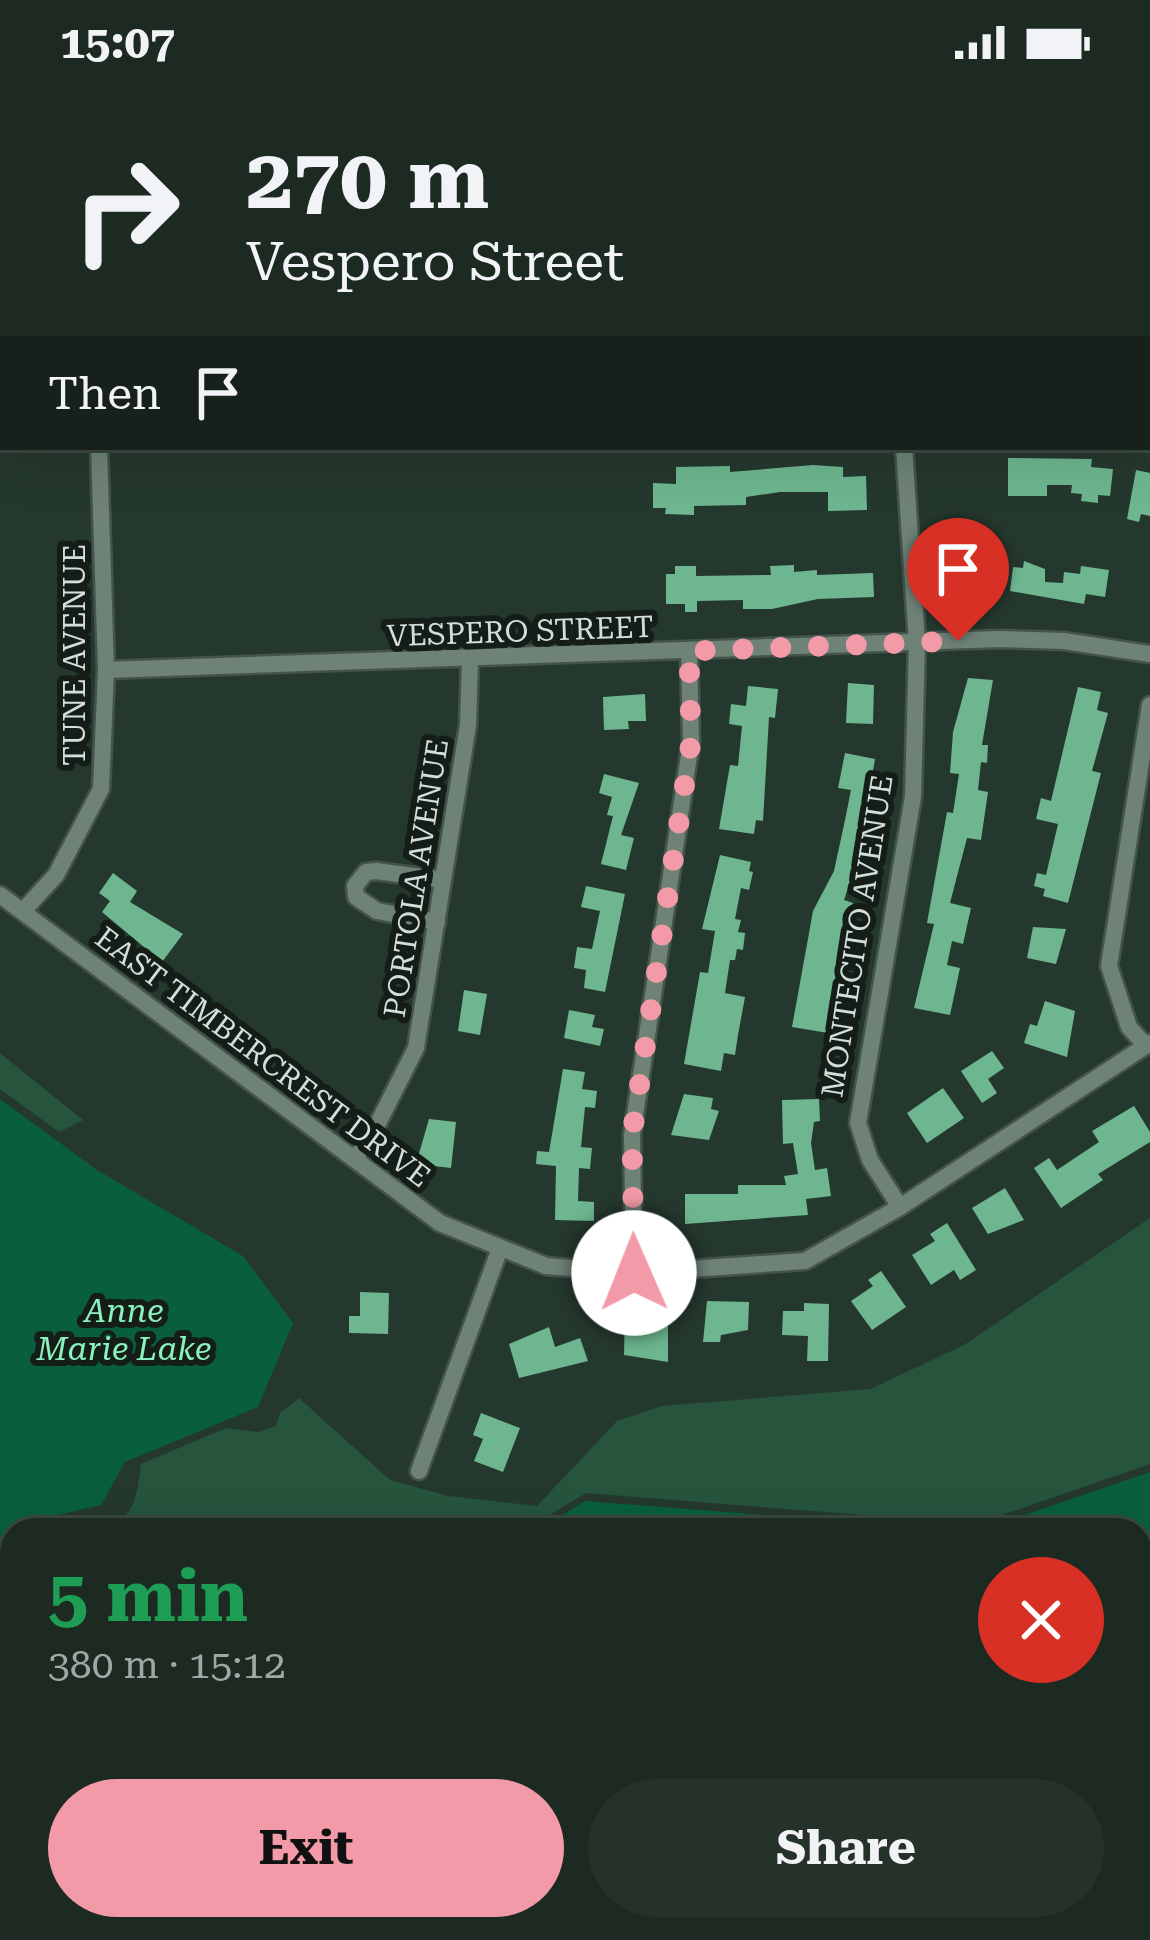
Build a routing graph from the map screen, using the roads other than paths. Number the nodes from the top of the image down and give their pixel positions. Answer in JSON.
{"nodes":[{"id":1,"x":99,"y":450,"type":"edge"},
{"id":2,"x":904,"y":450,"type":"edge"},
{"id":3,"x":917,"y":643,"type":"junction"},
{"id":4,"x":689,"y":651,"type":"junction"},
{"id":5,"x":1150,"y":654,"type":"edge"},
{"id":6,"x":470,"y":661,"type":"junction"},
{"id":7,"x":106,"y":670,"type":"junction"},
{"id":8,"x":1150,"y":705,"type":"edge"},
{"id":9,"x":443,"y":880,"type":"junction"},
{"id":10,"x":0,"y":895,"type":"edge"},
{"id":11,"x":23,"y":911,"type":"junction"},
{"id":12,"x":436,"y":922,"type":"junction"},
{"id":13,"x":1148,"y":1044,"type":"edge"},
{"id":14,"x":354,"y":1158,"type":"junction"},
{"id":15,"x":900,"y":1208,"type":"junction"},
{"id":16,"x":500,"y":1252,"type":"junction"},
{"id":17,"x":634,"y":1273,"type":"junction"},
{"id":18,"x":419,"y":1471,"type":"dead end"}],
"edges":[{"from":1,"to":7,"type":"street","name":"TUNE AVENUE"},
{"from":2,"to":3,"type":"street","name":"MONTECITO AVENUE"},
{"from":3,"to":4,"type":"street","name":"VESPERO STREET"},
{"from":3,"to":5,"type":"street","name":"VESPERO STREET"},
{"from":3,"to":15,"type":"street","name":"MONTECITO AVENUE"},
{"from":4,"to":6,"type":"street","name":"VESPERO STREET"},
{"from":4,"to":17,"type":"street"},
{"from":6,"to":7,"type":"street","name":"VESPERO STREET"},
{"from":6,"to":9,"type":"street","name":"PORTOLA AVENUE"},
{"from":7,"to":11,"type":"street","name":"TUNE AVENUE"},
{"from":8,"to":13,"type":"street"},
{"from":9,"to":12,"type":"street","name":"PORTOLA AVENUE"},
{"from":9,"to":12,"type":"street"},
{"from":10,"to":11,"type":"street","name":"EAST TIMBERCREST DRIVE"},
{"from":11,"to":14,"type":"street","name":"EAST TIMBERCREST DRIVE"},
{"from":12,"to":14,"type":"street","name":"PORTOLA AVENUE"},
{"from":13,"to":15,"type":"street","name":"EAST TIMBERCREST DRIVE"},
{"from":14,"to":16,"type":"street","name":"EAST TIMBERCREST DRIVE"},
{"from":15,"to":17,"type":"street","name":"EAST TIMBERCREST DRIVE"},
{"from":16,"to":17,"type":"street","name":"EAST TIMBERCREST DRIVE"},
{"from":16,"to":18,"type":"street"}]}
